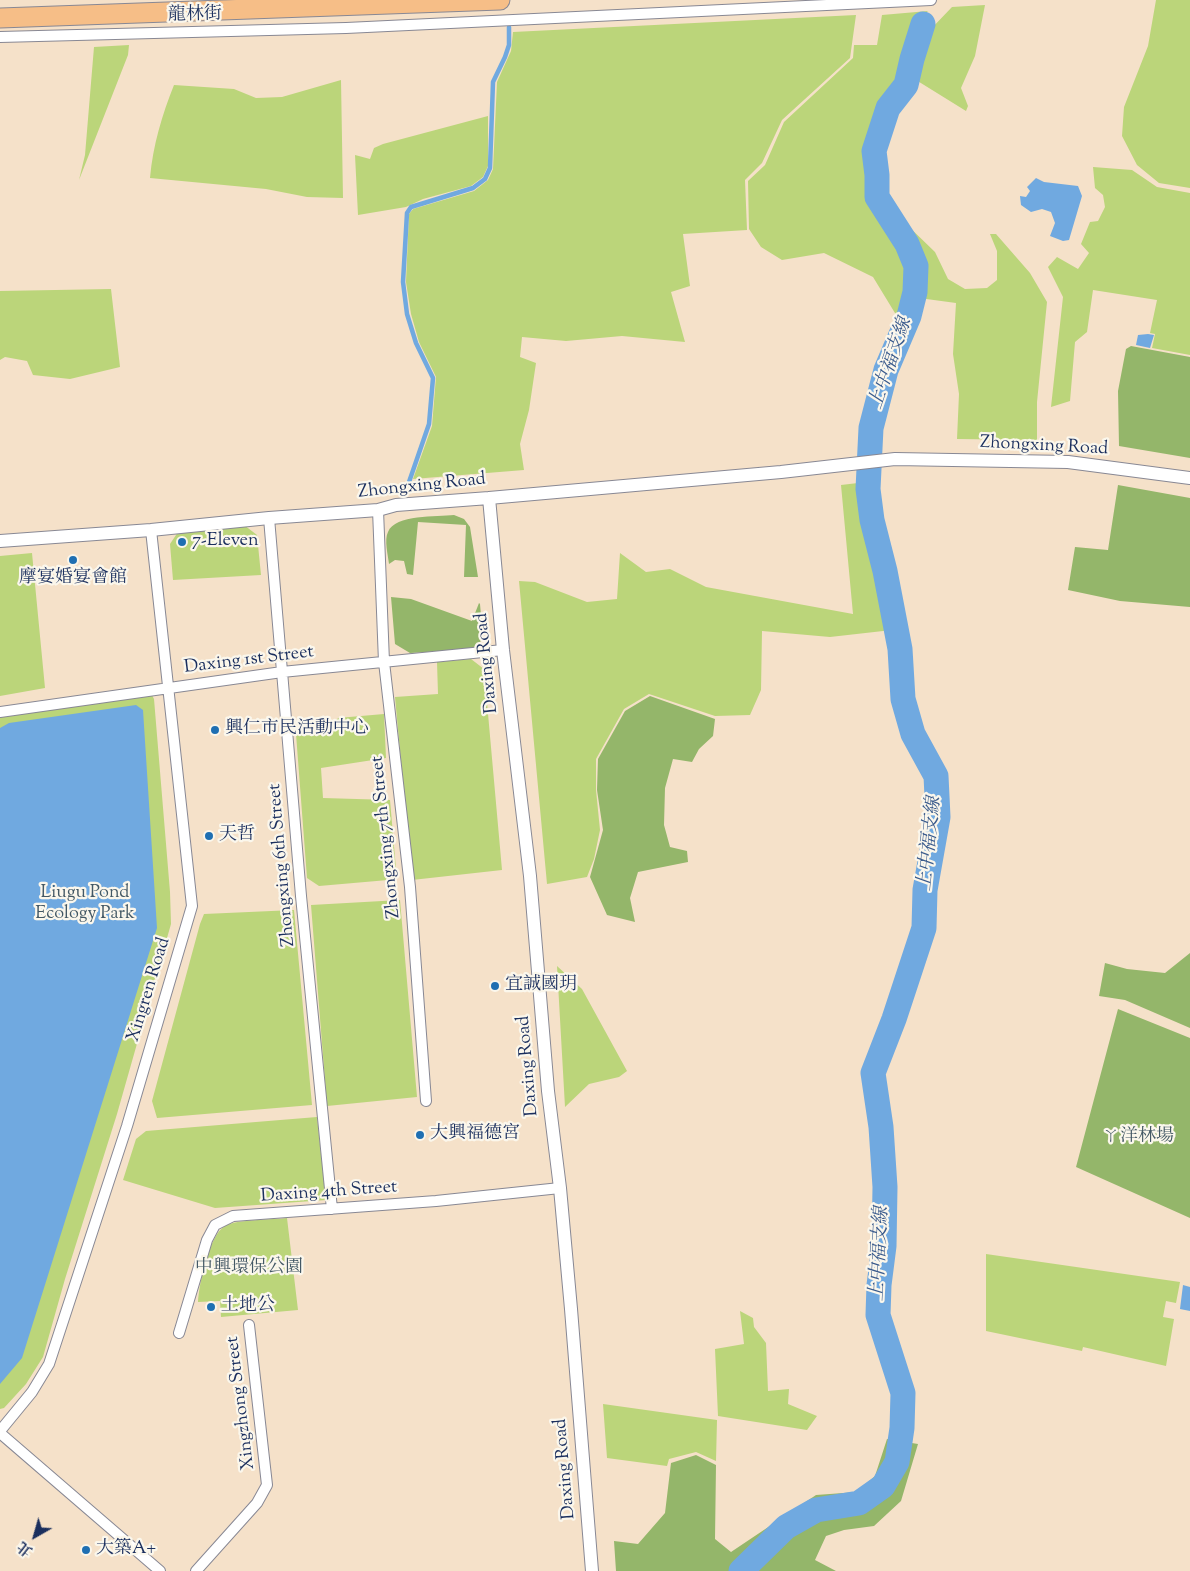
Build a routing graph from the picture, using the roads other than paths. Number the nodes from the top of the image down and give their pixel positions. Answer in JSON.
{"nodes":[{"id":1,"x":500,"y":0,"type":"edge"},
{"id":2,"x":931,"y":0,"type":"edge"},
{"id":3,"x":0,"y":18,"type":"edge"},
{"id":4,"x":0,"y":37,"type":"edge"},
{"id":5,"x":1190,"y":478,"type":"edge"},
{"id":6,"x":489,"y":498,"type":"junction"},
{"id":7,"x":378,"y":510,"type":"junction"},
{"id":8,"x":269,"y":518,"type":"junction"},
{"id":9,"x":151,"y":530,"type":"junction"},
{"id":10,"x":0,"y":541,"type":"edge"},
{"id":11,"x":503,"y":650,"type":"junction"},
{"id":12,"x":384,"y":662,"type":"junction"},
{"id":13,"x":282,"y":672,"type":"junction"},
{"id":14,"x":167,"y":688,"type":"junction"},
{"id":15,"x":0,"y":712,"type":"edge"},
{"id":16,"x":426,"y":1101,"type":"dead end"},
{"id":17,"x":560,"y":1188,"type":"junction"},
{"id":18,"x":332,"y":1209,"type":"junction"},
{"id":19,"x":249,"y":1325,"type":"dead end"},
{"id":20,"x":179,"y":1333,"type":"dead end"},
{"id":21,"x":0,"y":1432,"type":"edge"},
{"id":22,"x":160,"y":1571,"type":"edge"},
{"id":23,"x":196,"y":1571,"type":"edge"},
{"id":24,"x":592,"y":1571,"type":"edge"}],
"edges":[{"from":1,"to":3,"type":"highway"},
{"from":2,"to":4,"type":"street","name":"龍林街"},
{"from":5,"to":6,"type":"street","name":"Zhongxing Road"},
{"from":6,"to":7,"type":"street","name":"Zhongxing Road"},
{"from":6,"to":11,"type":"street","name":"Daxing Road"},
{"from":7,"to":8,"type":"street","name":"Zhongxing Road"},
{"from":7,"to":12,"type":"street","name":"Zhongxing 7th Street"},
{"from":8,"to":9,"type":"street","name":"Zhongxing Road"},
{"from":8,"to":13,"type":"street","name":"Zhongxing 6th Street"},
{"from":9,"to":10,"type":"street","name":"Zhongxing Road"},
{"from":9,"to":14,"type":"street","name":"Xingren Road"},
{"from":11,"to":12,"type":"street","name":"Daxing 1st Street"},
{"from":11,"to":17,"type":"street","name":"Daxing Road"},
{"from":12,"to":13,"type":"street","name":"Daxing 1st Street"},
{"from":12,"to":16,"type":"street","name":"Zhongxing 7th Street"},
{"from":13,"to":14,"type":"street","name":"Daxing 1st Street"},
{"from":13,"to":18,"type":"street","name":"Zhongxing 6th Street"},
{"from":14,"to":15,"type":"street","name":"Daxing 1st Street"},
{"from":14,"to":21,"type":"street","name":"Xingren Road"},
{"from":17,"to":18,"type":"street","name":"Daxing 4th Street"},
{"from":17,"to":24,"type":"street","name":"Daxing Road"},
{"from":18,"to":20,"type":"street","name":"Daxing 4th Street"},
{"from":19,"to":23,"type":"street","name":"Xingzhong Street"},
{"from":21,"to":22,"type":"street"}]}
